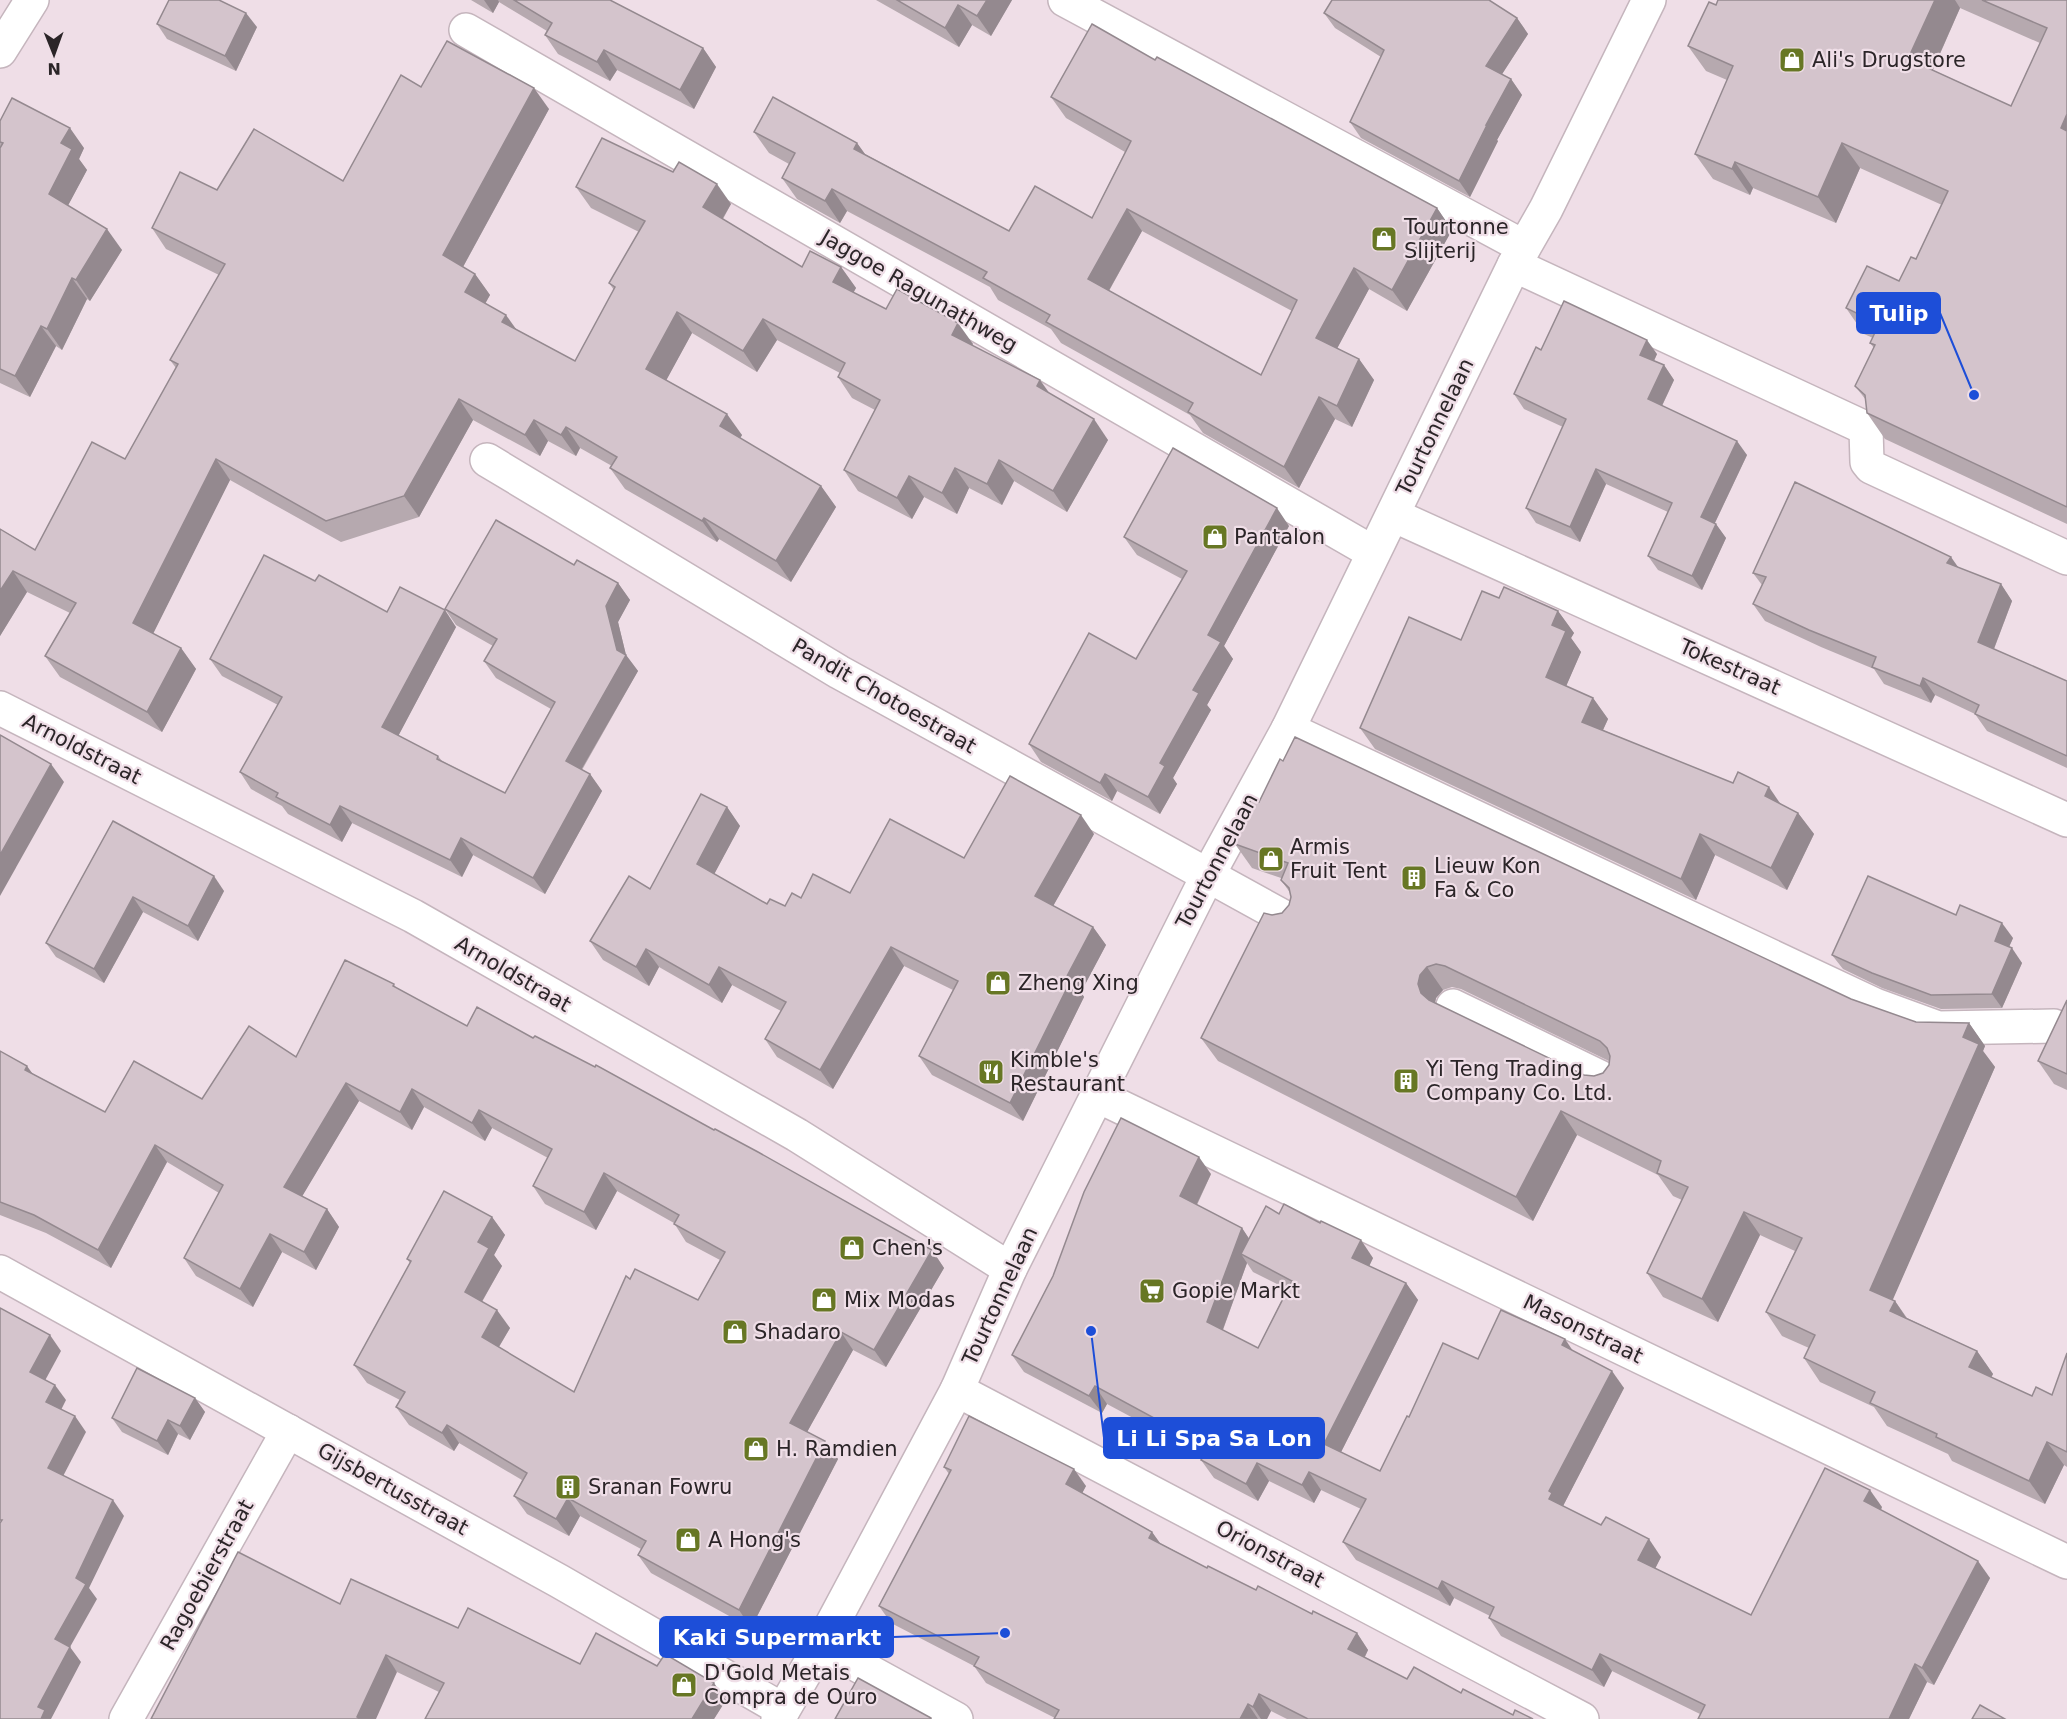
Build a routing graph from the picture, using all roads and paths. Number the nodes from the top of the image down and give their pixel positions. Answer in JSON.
{"nodes":[{"id":1,"x":32,"y":0,"type":"edge"},
{"id":2,"x":1065,"y":0,"type":"edge"},
{"id":3,"x":1649,"y":0,"type":"edge"},
{"id":4,"x":466,"y":30,"type":"dead end"},
{"id":5,"x":0,"y":51,"type":"edge"},
{"id":6,"x":1519,"y":256,"type":"junction"},
{"id":7,"x":487,"y":460,"type":"dead end"},
{"id":8,"x":1393,"y":515,"type":"junction"},
{"id":9,"x":1372,"y":552,"type":"junction"},
{"id":10,"x":2067,"y":558,"type":"edge"},
{"id":11,"x":0,"y":708,"type":"edge"},
{"id":12,"x":1288,"y":729,"type":"junction"},
{"id":13,"x":2067,"y":820,"type":"edge"},
{"id":14,"x":1208,"y":877,"type":"junction"},
{"id":15,"x":1288,"y":920,"type":"edge"},
{"id":16,"x":1453,"y":1006,"type":"dead end"},
{"id":17,"x":2054,"y":1026,"type":"edge"},
{"id":18,"x":1608,"y":1081,"type":"edge"},
{"id":19,"x":1098,"y":1096,"type":"junction"},
{"id":20,"x":1010,"y":1269,"type":"junction"},
{"id":21,"x":0,"y":1272,"type":"edge"},
{"id":22,"x":957,"y":1390,"type":"junction"},
{"id":23,"x":288,"y":1431,"type":"junction"},
{"id":24,"x":2067,"y":1562,"type":"edge"},
{"id":25,"x":821,"y":1645,"type":"junction"},
{"id":26,"x":781,"y":1714,"type":"edge"},
{"id":27,"x":126,"y":1719,"type":"edge"},
{"id":28,"x":956,"y":1719,"type":"edge"},
{"id":29,"x":1582,"y":1719,"type":"edge"}],
"edges":[{"from":1,"to":5,"type":"street"},
{"from":2,"to":6,"type":"street"},
{"from":3,"to":6,"type":"street","name":"Tourtonnelaan"},
{"from":4,"to":9,"type":"street","name":"Jaggoe Ragunathweg"},
{"from":6,"to":8,"type":"street","name":"Tourtonnelaan"},
{"from":6,"to":10,"type":"street"},
{"from":7,"to":14,"type":"street","name":"Pandit Chotoestraat"},
{"from":8,"to":9,"type":"street","name":"Tourtonnelaan"},
{"from":8,"to":13,"type":"street","name":"Tokestraat"},
{"from":9,"to":12,"type":"street","name":"Tourtonnelaan"},
{"from":11,"to":20,"type":"street","name":"Arnoldstraat"},
{"from":12,"to":14,"type":"street","name":"Tourtonnelaan"},
{"from":12,"to":17,"type":"street"},
{"from":14,"to":15,"type":"street","name":"Pandit Chotoestraat"},
{"from":14,"to":19,"type":"street","name":"Tourtonnelaan"},
{"from":16,"to":18,"type":"street"},
{"from":19,"to":20,"type":"street","name":"Tourtonnelaan"},
{"from":19,"to":24,"type":"street","name":"Masonstraat"},
{"from":20,"to":22,"type":"street","name":"Tourtonnelaan"},
{"from":21,"to":23,"type":"street","name":"Gijsbertusstraat"},
{"from":22,"to":25,"type":"street","name":"Tourtonnelaan"},
{"from":22,"to":29,"type":"street","name":"Orionstraat"},
{"from":23,"to":26,"type":"street","name":"Gijsbertusstraat"},
{"from":23,"to":27,"type":"street","name":"Ragoebierstraat"},
{"from":25,"to":26,"type":"street","name":"Tourtonnelaan"},
{"from":25,"to":28,"type":"street"}]}
